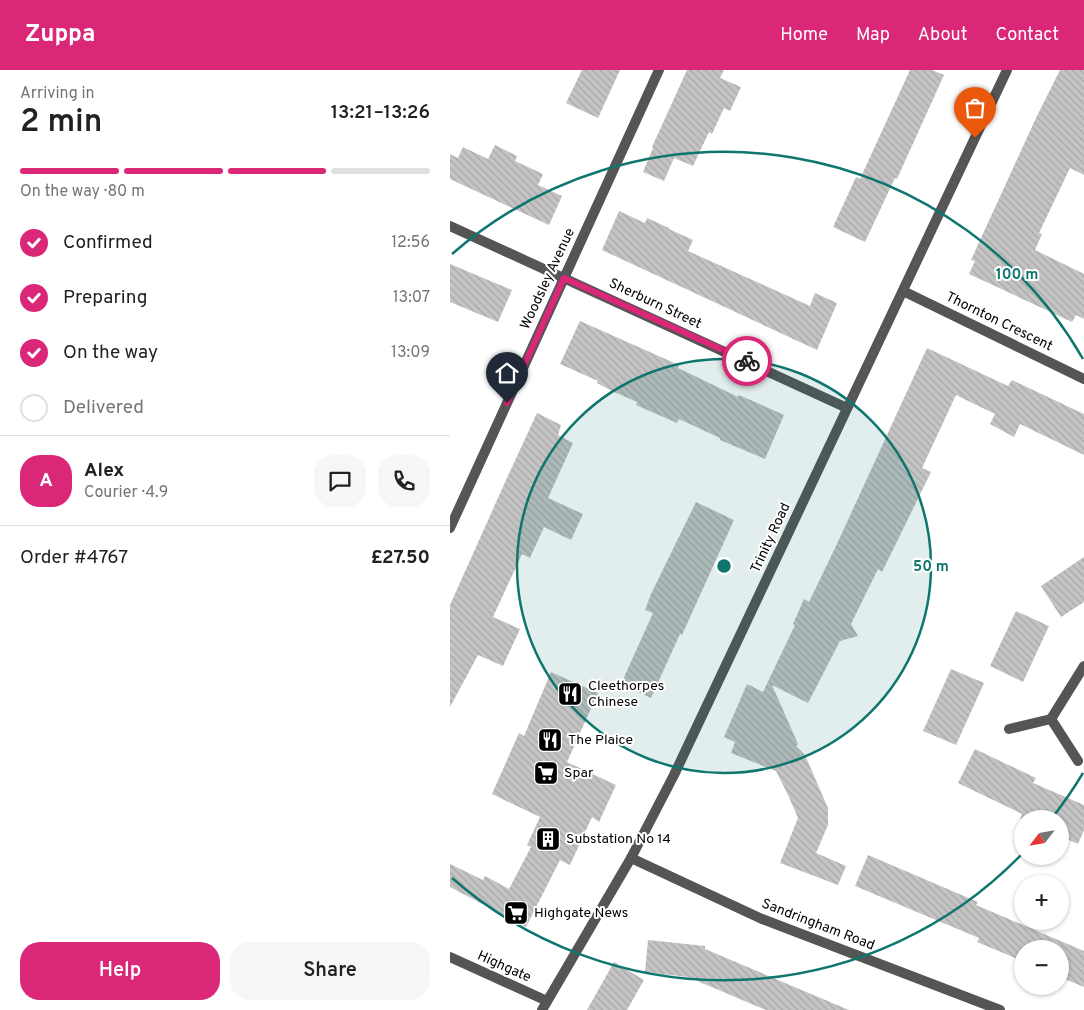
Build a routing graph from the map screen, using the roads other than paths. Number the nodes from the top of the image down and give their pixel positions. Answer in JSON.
{"nodes":[{"id":1,"x":659,"y":70,"type":"edge"},
{"id":2,"x":1007,"y":70,"type":"edge"},
{"id":3,"x":450,"y":226,"type":"edge"},
{"id":4,"x":564,"y":278,"type":"junction"},
{"id":5,"x":903,"y":291,"type":"junction"},
{"id":6,"x":1084,"y":379,"type":"edge"},
{"id":7,"x":848,"y":408,"type":"junction"},
{"id":8,"x":450,"y":528,"type":"edge"},
{"id":9,"x":1084,"y":666,"type":"edge"},
{"id":10,"x":1051,"y":718,"type":"junction"},
{"id":11,"x":1009,"y":729,"type":"dead end"},
{"id":12,"x":1078,"y":761,"type":"dead end"},
{"id":13,"x":631,"y":858,"type":"junction"},
{"id":14,"x":450,"y":957,"type":"edge"},
{"id":15,"x":545,"y":1006,"type":"edge"},
{"id":16,"x":1000,"y":1010,"type":"edge"}],
"edges":[{"from":1,"to":4,"type":"street","name":"Woodsley Avenue"},
{"from":2,"to":5,"type":"street","name":"Trinity Road"},
{"from":3,"to":4,"type":"street","name":"Sherburn Street"},
{"from":4,"to":7,"type":"street","name":"Sherburn Street"},
{"from":4,"to":8,"type":"street","name":"Woodsley Avenue"},
{"from":5,"to":6,"type":"street","name":"Thornton Crescent"},
{"from":5,"to":7,"type":"street","name":"Trinity Road"},
{"from":7,"to":13,"type":"street","name":"Trinity Road"},
{"from":9,"to":10,"type":"street"},
{"from":10,"to":11,"type":"street"},
{"from":10,"to":12,"type":"street"},
{"from":13,"to":15,"type":"street","name":"Trinity Road"},
{"from":13,"to":16,"type":"street","name":"Sandringham Road"},
{"from":14,"to":15,"type":"street","name":"Highgate"}]}
